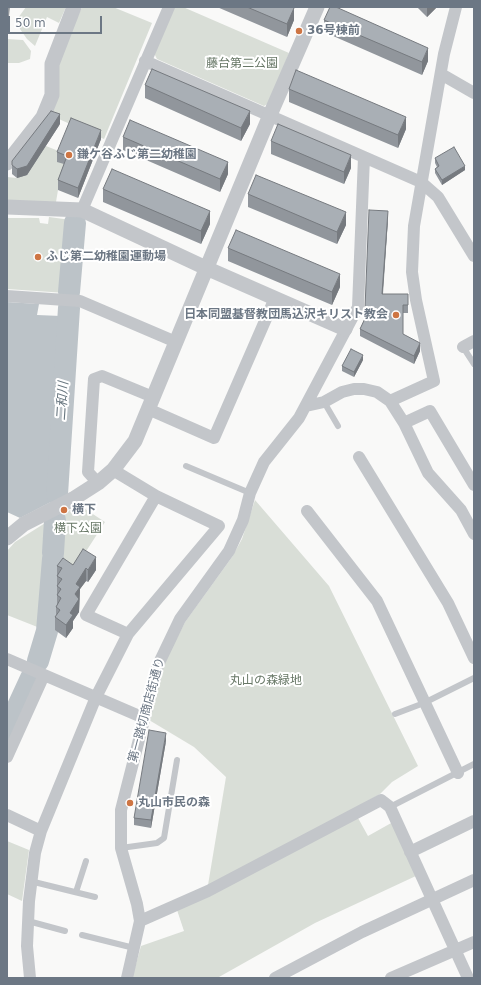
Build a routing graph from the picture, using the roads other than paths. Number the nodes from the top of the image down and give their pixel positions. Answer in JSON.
{"nodes":[{"id":1,"x":74,"y":7,"type":"edge"},
{"id":2,"x":169,"y":7,"type":"edge"},
{"id":3,"x":317,"y":7,"type":"edge"},
{"id":4,"x":456,"y":7,"type":"edge"},
{"id":5,"x":145,"y":61,"type":"junction"},
{"id":6,"x":441,"y":74,"type":"junction"},
{"id":7,"x":474,"y":93,"type":"edge"},
{"id":8,"x":270,"y":115,"type":"junction"},
{"id":9,"x":364,"y":157,"type":"junction"},
{"id":10,"x":7,"y":163,"type":"edge"},
{"id":11,"x":421,"y":182,"type":"junction"},
{"id":12,"x":7,"y":207,"type":"edge"},
{"id":13,"x":82,"y":210,"type":"junction"},
{"id":14,"x":474,"y":256,"type":"edge"},
{"id":15,"x":206,"y":268,"type":"junction"},
{"id":16,"x":7,"y":296,"type":"edge"},
{"id":17,"x":275,"y":298,"type":"junction"},
{"id":18,"x":345,"y":330,"type":"junction"},
{"id":19,"x":474,"y":341,"type":"edge"},
{"id":20,"x":176,"y":342,"type":"junction"},
{"id":21,"x":463,"y":347,"type":"joint"},
{"id":22,"x":474,"y":364,"type":"edge"},
{"id":23,"x":390,"y":401,"type":"junction"},
{"id":24,"x":324,"y":402,"type":"junction"},
{"id":25,"x":150,"y":403,"type":"junction"},
{"id":26,"x":306,"y":406,"type":"junction"},
{"id":27,"x":404,"y":423,"type":"junction"},
{"id":28,"x":338,"y":426,"type":"dead end"},
{"id":29,"x":359,"y":457,"type":"dead end"},
{"id":30,"x":186,"y":466,"type":"dead end"},
{"id":31,"x":113,"y":470,"type":"junction"},
{"id":32,"x":98,"y":483,"type":"junction"},
{"id":33,"x":474,"y":485,"type":"edge"},
{"id":34,"x":250,"y":493,"type":"junction"},
{"id":35,"x":156,"y":496,"type":"junction"},
{"id":36,"x":307,"y":511,"type":"dead end"},
{"id":37,"x":474,"y":534,"type":"edge"},
{"id":38,"x":7,"y":538,"type":"edge"},
{"id":39,"x":128,"y":634,"type":"junction"},
{"id":40,"x":474,"y":658,"type":"edge"},
{"id":41,"x":7,"y":659,"type":"edge"},
{"id":42,"x":42,"y":674,"type":"junction"},
{"id":43,"x":474,"y":678,"type":"edge"},
{"id":44,"x":96,"y":698,"type":"junction"},
{"id":45,"x":424,"y":703,"type":"junction"},
{"id":46,"x":395,"y":714,"type":"dead end"},
{"id":47,"x":144,"y":718,"type":"junction"},
{"id":48,"x":7,"y":757,"type":"edge"},
{"id":49,"x":177,"y":760,"type":"dead end"},
{"id":50,"x":474,"y":764,"type":"edge"},
{"id":51,"x":458,"y":773,"type":"junction"},
{"id":52,"x":390,"y":807,"type":"junction"},
{"id":53,"x":7,"y":816,"type":"edge"},
{"id":54,"x":474,"y":821,"type":"edge"},
{"id":55,"x":41,"y":831,"type":"junction"},
{"id":56,"x":122,"y":848,"type":"junction"},
{"id":57,"x":410,"y":852,"type":"junction"},
{"id":58,"x":86,"y":861,"type":"dead end"},
{"id":59,"x":474,"y":880,"type":"edge"},
{"id":60,"x":30,"y":881,"type":"junction"},
{"id":61,"x":76,"y":892,"type":"junction"},
{"id":62,"x":95,"y":896,"type":"dead end"},
{"id":63,"x":432,"y":899,"type":"junction"},
{"id":64,"x":28,"y":921,"type":"junction"},
{"id":65,"x":140,"y":921,"type":"junction"},
{"id":66,"x":65,"y":931,"type":"dead end"},
{"id":67,"x":82,"y":935,"type":"dead end"},
{"id":68,"x":474,"y":942,"type":"edge"},
{"id":69,"x":134,"y":948,"type":"junction"},
{"id":70,"x":455,"y":950,"type":"junction"},
{"id":71,"x":30,"y":978,"type":"edge"},
{"id":72,"x":127,"y":978,"type":"edge"},
{"id":73,"x":274,"y":978,"type":"edge"},
{"id":74,"x":391,"y":978,"type":"edge"},
{"id":75,"x":468,"y":978,"type":"edge"}],
"edges":[{"from":1,"to":10,"type":"street"},
{"from":2,"to":5,"type":"street"},
{"from":3,"to":8,"type":"street"},
{"from":4,"to":6,"type":"street"},
{"from":5,"to":8,"type":"street"},
{"from":5,"to":13,"type":"street"},
{"from":6,"to":7,"type":"street"},
{"from":6,"to":11,"type":"street"},
{"from":8,"to":9,"type":"street"},
{"from":8,"to":15,"type":"street"},
{"from":9,"to":11,"type":"street"},
{"from":9,"to":18,"type":"street","name":"第一踏切商店街通り"},
{"from":11,"to":14,"type":"street"},
{"from":11,"to":23,"type":"street"},
{"from":12,"to":13,"type":"street"},
{"from":13,"to":15,"type":"street"},
{"from":15,"to":17,"type":"street"},
{"from":15,"to":20,"type":"street"},
{"from":16,"to":20,"type":"street"},
{"from":17,"to":18,"type":"street"},
{"from":17,"to":25,"type":"street"},
{"from":18,"to":26,"type":"street","name":"第一踏切商店街通り"},
{"from":19,"to":21,"type":"street"},
{"from":20,"to":25,"type":"street"},
{"from":21,"to":22,"type":"lane"},
{"from":23,"to":24,"type":"street"},
{"from":23,"to":27,"type":"street"},
{"from":24,"to":26,"type":"street"},
{"from":24,"to":28,"type":"lane"},
{"from":25,"to":31,"type":"street"},
{"from":25,"to":32,"type":"street"},
{"from":26,"to":34,"type":"street","name":"第一踏切商店街通り"},
{"from":27,"to":33,"type":"street"},
{"from":27,"to":37,"type":"street"},
{"from":29,"to":40,"type":"street"},
{"from":30,"to":34,"type":"lane"},
{"from":31,"to":32,"type":"street"},
{"from":31,"to":35,"type":"street"},
{"from":32,"to":38,"type":"street"},
{"from":34,"to":47,"type":"street","name":"第一踏切商店街通り"},
{"from":35,"to":39,"type":"street"},
{"from":35,"to":39,"type":"street"},
{"from":36,"to":45,"type":"street"},
{"from":39,"to":44,"type":"street"},
{"from":41,"to":42,"type":"street"},
{"from":42,"to":44,"type":"street"},
{"from":42,"to":48,"type":"street"},
{"from":43,"to":45,"type":"lane"},
{"from":44,"to":47,"type":"street"},
{"from":44,"to":55,"type":"street"},
{"from":45,"to":46,"type":"lane"},
{"from":45,"to":51,"type":"street"},
{"from":47,"to":56,"type":"street","name":"第一踏切商店街通り"},
{"from":49,"to":56,"type":"lane"},
{"from":50,"to":51,"type":"lane"},
{"from":51,"to":52,"type":"lane"},
{"from":52,"to":57,"type":"street"},
{"from":52,"to":65,"type":"street"},
{"from":53,"to":55,"type":"street"},
{"from":54,"to":57,"type":"street"},
{"from":55,"to":60,"type":"street"},
{"from":56,"to":65,"type":"street","name":"第一踏切商店街通り"},
{"from":57,"to":63,"type":"street"},
{"from":58,"to":61,"type":"lane"},
{"from":59,"to":63,"type":"street"},
{"from":60,"to":61,"type":"lane"},
{"from":60,"to":64,"type":"street"},
{"from":61,"to":62,"type":"lane"},
{"from":63,"to":70,"type":"street"},
{"from":63,"to":73,"type":"street"},
{"from":64,"to":66,"type":"lane"},
{"from":64,"to":71,"type":"street"},
{"from":65,"to":69,"type":"street","name":"第一踏切商店街通り"},
{"from":67,"to":69,"type":"lane"},
{"from":68,"to":70,"type":"street"},
{"from":69,"to":72,"type":"street","name":"第一踏切商店街通り"},
{"from":70,"to":74,"type":"street"},
{"from":70,"to":75,"type":"street"}]}
